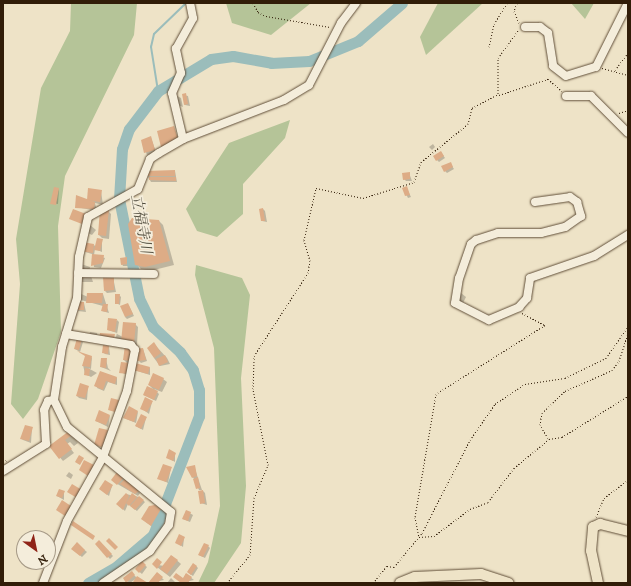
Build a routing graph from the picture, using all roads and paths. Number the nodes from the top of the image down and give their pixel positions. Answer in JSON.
{"nodes":[{"id":1,"x":190,"y":3,"type":"edge"},
{"id":2,"x":253,"y":3,"type":"edge"},
{"id":3,"x":356,"y":3,"type":"edge"},
{"id":4,"x":507,"y":3,"type":"edge"},
{"id":5,"x":517,"y":3,"type":"edge"},
{"id":6,"x":628,"y":3,"type":"edge"},
{"id":7,"x":525,"y":27,"type":"dead end"},
{"id":8,"x":338,"y":32,"type":"junction"},
{"id":9,"x":489,"y":46,"type":"dead end"},
{"id":10,"x":628,"y":54,"type":"edge"},
{"id":11,"x":596,"y":67,"type":"junction"},
{"id":12,"x":615,"y":71,"type":"junction"},
{"id":13,"x":628,"y":75,"type":"edge"},
{"id":14,"x":498,"y":94,"type":"junction"},
{"id":15,"x":566,"y":96,"type":"joint"},
{"id":16,"x":628,"y":110,"type":"edge"},
{"id":17,"x":612,"y":115,"type":"junction"},
{"id":18,"x":628,"y":133,"type":"edge"},
{"id":19,"x":183,"y":139,"type":"junction"},
{"id":20,"x":535,"y":202,"type":"dead end"},
{"id":21,"x":628,"y":235,"type":"edge"},
{"id":22,"x":78,"y":273,"type":"junction"},
{"id":23,"x":154,"y":274,"type":"dead end"},
{"id":24,"x":519,"y":307,"type":"junction"},
{"id":25,"x":628,"y":326,"type":"edge"},
{"id":26,"x":66,"y":334,"type":"junction"},
{"id":27,"x":628,"y":334,"type":"edge"},
{"id":28,"x":628,"y":396,"type":"edge"},
{"id":29,"x":54,"y":400,"type":"junction"},
{"id":30,"x":548,"y":439,"type":"junction"},
{"id":31,"x":103,"y":457,"type":"junction"},
{"id":32,"x":3,"y":471,"type":"edge"},
{"id":33,"x":628,"y":480,"type":"edge"},
{"id":34,"x":593,"y":527,"type":"junction"},
{"id":35,"x":628,"y":531,"type":"edge"},
{"id":36,"x":418,"y":537,"type":"junction"},
{"id":37,"x":109,"y":581,"type":"edge"},
{"id":38,"x":43,"y":583,"type":"edge"},
{"id":39,"x":228,"y":583,"type":"edge"},
{"id":40,"x":372,"y":583,"type":"edge"},
{"id":41,"x":400,"y":583,"type":"edge"},
{"id":42,"x":508,"y":583,"type":"edge"},
{"id":43,"x":598,"y":583,"type":"edge"}],
"edges":[{"from":1,"to":19,"type":"street"},
{"from":2,"to":8,"type":"path"},
{"from":3,"to":8,"type":"street"},
{"from":4,"to":9,"type":"path"},
{"from":5,"to":14,"type":"path"},
{"from":6,"to":11,"type":"street"},
{"from":7,"to":11,"type":"street"},
{"from":8,"to":19,"type":"street"},
{"from":10,"to":12,"type":"path"},
{"from":11,"to":12,"type":"path"},
{"from":12,"to":13,"type":"path"},
{"from":14,"to":15,"type":"path"},
{"from":14,"to":39,"type":"path"},
{"from":15,"to":17,"type":"street"},
{"from":16,"to":17,"type":"path"},
{"from":17,"to":18,"type":"street"},
{"from":19,"to":22,"type":"street"},
{"from":20,"to":24,"type":"street"},
{"from":21,"to":24,"type":"street"},
{"from":22,"to":23,"type":"street"},
{"from":22,"to":26,"type":"street"},
{"from":24,"to":36,"type":"path"},
{"from":25,"to":36,"type":"path"},
{"from":26,"to":29,"type":"street"},
{"from":26,"to":31,"type":"street"},
{"from":27,"to":30,"type":"path"},
{"from":28,"to":30,"type":"path"},
{"from":29,"to":31,"type":"street"},
{"from":29,"to":32,"type":"street"},
{"from":30,"to":36,"type":"path"},
{"from":31,"to":37,"type":"street"},
{"from":31,"to":38,"type":"street"},
{"from":33,"to":34,"type":"path"},
{"from":34,"to":35,"type":"main road"},
{"from":34,"to":43,"type":"main road"},
{"from":36,"to":40,"type":"path"},
{"from":41,"to":42,"type":"main road"}]}
